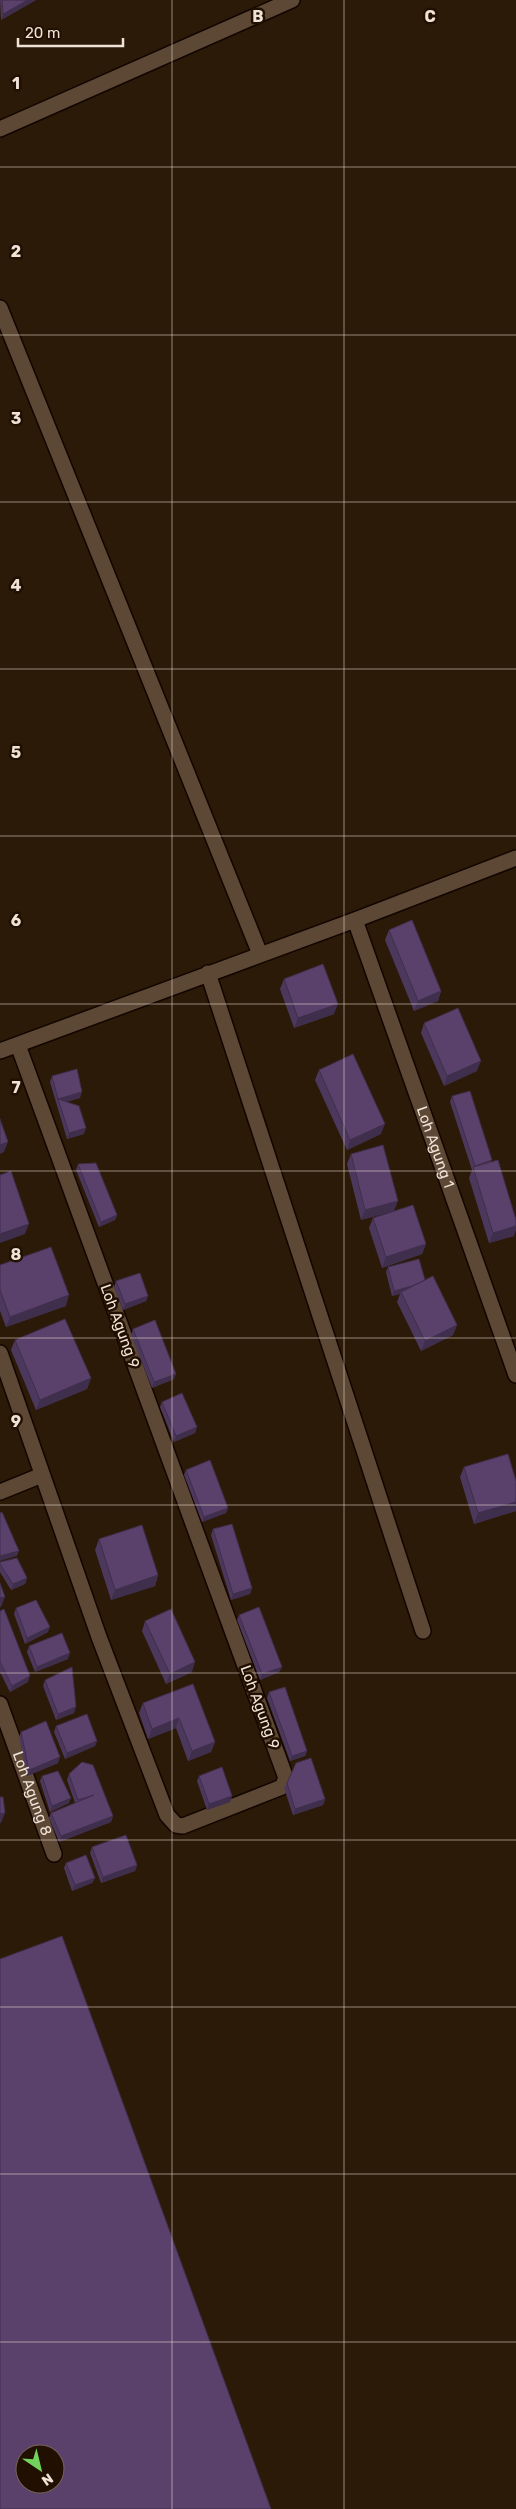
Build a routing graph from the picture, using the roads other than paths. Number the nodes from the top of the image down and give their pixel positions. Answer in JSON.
{"nodes":[{"id":1,"x":292,"y":0,"type":"edge"},
{"id":2,"x":0,"y":129,"type":"edge"},
{"id":3,"x":0,"y":308,"type":"edge"},
{"id":4,"x":516,"y":858,"type":"edge"},
{"id":5,"x":355,"y":920,"type":"junction"},
{"id":6,"x":260,"y":954,"type":"junction"},
{"id":7,"x":208,"y":973,"type":"junction"},
{"id":8,"x":18,"y":1045,"type":"junction"},
{"id":9,"x":0,"y":1051,"type":"edge"},
{"id":10,"x":0,"y":1353,"type":"edge"},
{"id":11,"x":516,"y":1375,"type":"edge"},
{"id":12,"x":42,"y":1475,"type":"junction"},
{"id":13,"x":0,"y":1492,"type":"edge"},
{"id":14,"x":423,"y":1631,"type":"dead end"},
{"id":15,"x":0,"y":1704,"type":"edge"},
{"id":16,"x":54,"y":1854,"type":"dead end"}],
"edges":[{"from":1,"to":2,"type":"street"},
{"from":3,"to":6,"type":"street"},
{"from":4,"to":5,"type":"street"},
{"from":5,"to":6,"type":"street"},
{"from":5,"to":11,"type":"street","name":"Loh Agung 1"},
{"from":6,"to":7,"type":"street"},
{"from":7,"to":8,"type":"street"},
{"from":7,"to":14,"type":"street"},
{"from":8,"to":9,"type":"street"},
{"from":8,"to":12,"type":"street","name":"Loh Agung 9"},
{"from":10,"to":12,"type":"street","name":"Loh Agung 9"},
{"from":12,"to":13,"type":"street"},
{"from":15,"to":16,"type":"street","name":"Loh Agung 8"}]}
